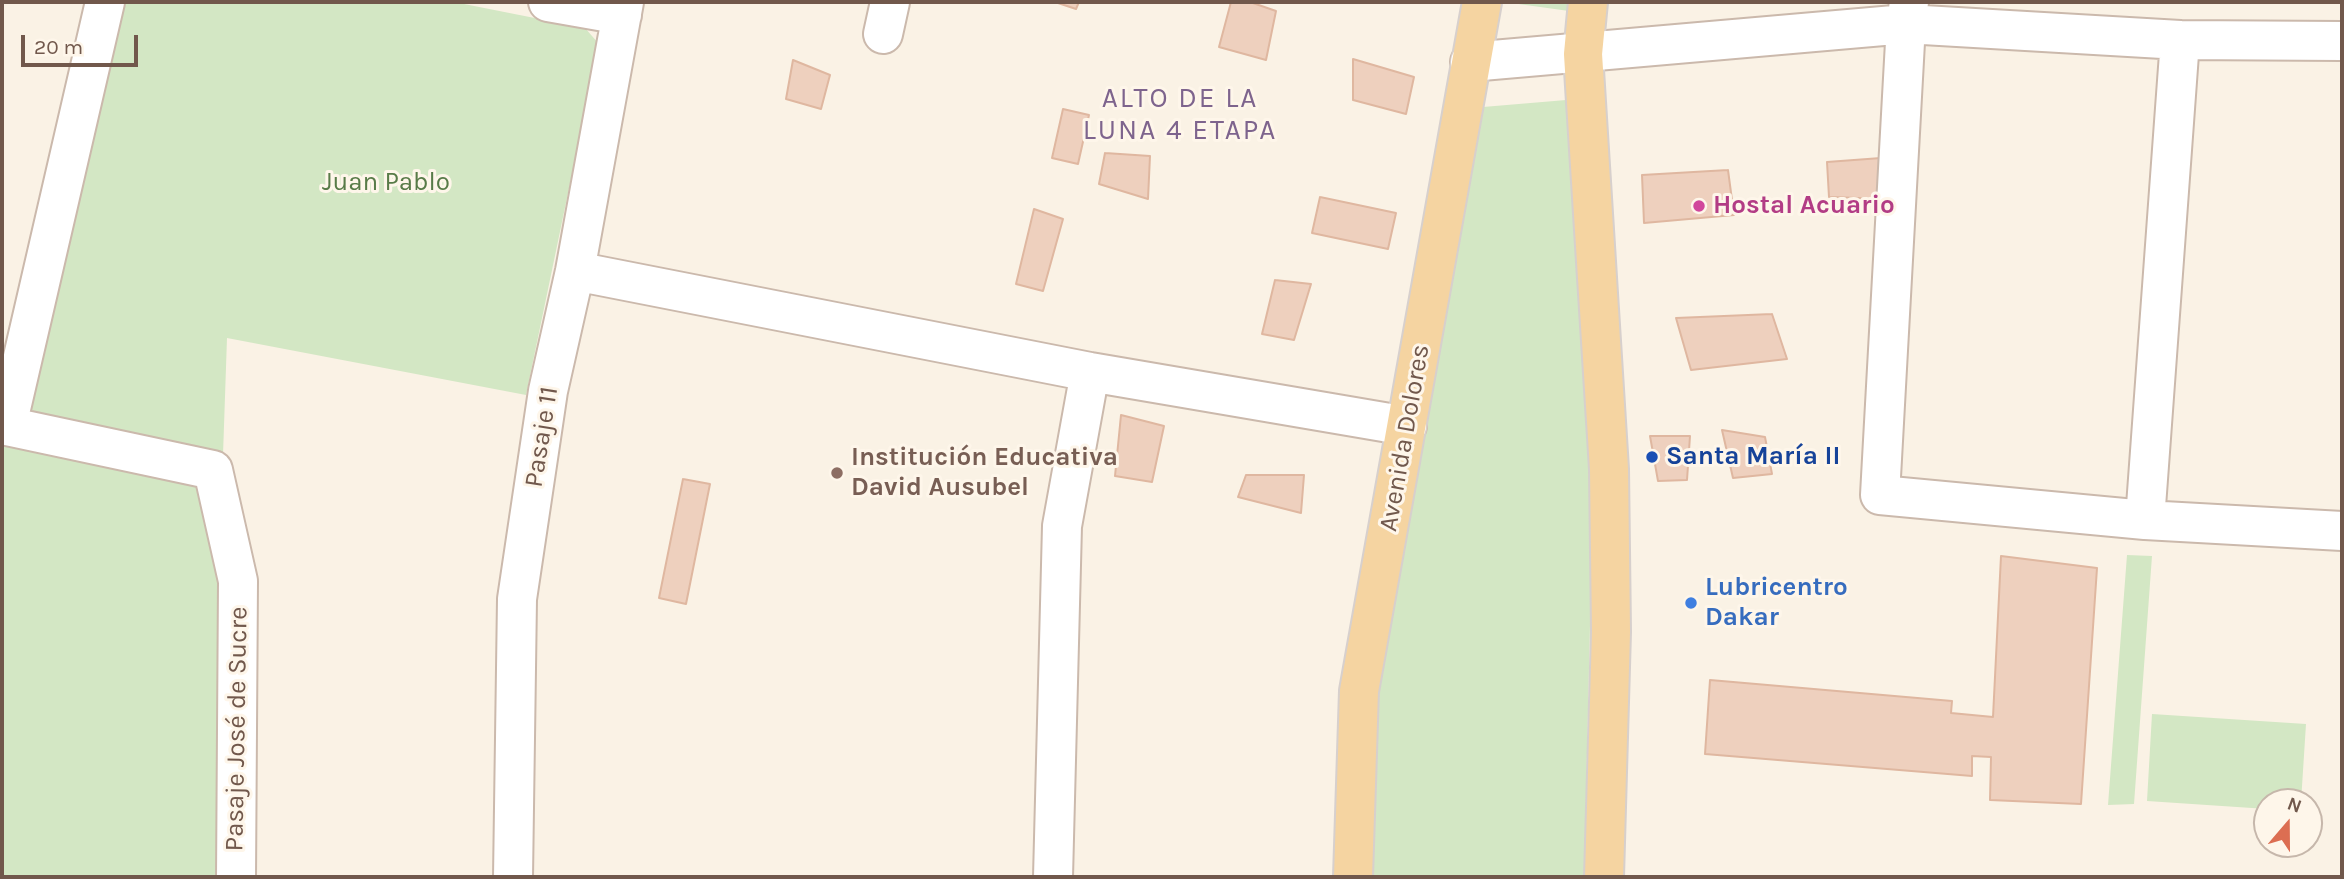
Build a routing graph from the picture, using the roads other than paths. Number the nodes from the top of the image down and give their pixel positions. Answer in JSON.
{"nodes":[{"id":1,"x":105,"y":2,"type":"edge"},
{"id":2,"x":548,"y":2,"type":"edge"},
{"id":3,"x":1482,"y":2,"type":"edge"},
{"id":4,"x":1588,"y":2,"type":"edge"},
{"id":5,"x":623,"y":8,"type":"edge"},
{"id":6,"x":1908,"y":13,"type":"edge"},
{"id":7,"x":2180,"y":40,"type":"junction"},
{"id":8,"x":2342,"y":41,"type":"edge"},
{"id":9,"x":1583,"y":54,"type":"junction"},
{"id":10,"x":1471,"y":62,"type":"junction"},
{"id":11,"x":575,"y":271,"type":"junction"},
{"id":12,"x":1090,"y":372,"type":"junction"},
{"id":13,"x":5,"y":426,"type":"edge"},
{"id":14,"x":1406,"y":426,"type":"junction"},
{"id":15,"x":2145,"y":520,"type":"junction"},
{"id":16,"x":2342,"y":531,"type":"edge"},
{"id":17,"x":236,"y":877,"type":"edge"},
{"id":18,"x":513,"y":877,"type":"edge"},
{"id":19,"x":1053,"y":877,"type":"edge"},
{"id":20,"x":1353,"y":877,"type":"edge"},
{"id":21,"x":1604,"y":877,"type":"edge"}],
"edges":[{"from":1,"to":13,"type":"street"},
{"from":2,"to":5,"type":"street"},
{"from":3,"to":10,"type":"main road","name":"Avenida Dolores"},
{"from":4,"to":9,"type":"main road"},
{"from":5,"to":11,"type":"street","name":"Pasaje 11"},
{"from":6,"to":7,"type":"street"},
{"from":6,"to":9,"type":"street"},
{"from":6,"to":15,"type":"street"},
{"from":7,"to":8,"type":"street"},
{"from":7,"to":15,"type":"street"},
{"from":9,"to":10,"type":"street"},
{"from":9,"to":21,"type":"main road"},
{"from":10,"to":14,"type":"main road","name":"Avenida Dolores"},
{"from":11,"to":12,"type":"street"},
{"from":11,"to":18,"type":"street","name":"Pasaje 11"},
{"from":12,"to":14,"type":"street"},
{"from":12,"to":19,"type":"street"},
{"from":13,"to":17,"type":"street","name":"Pasaje José de Sucre"},
{"from":14,"to":20,"type":"main road","name":"Avenida Dolores"},
{"from":15,"to":16,"type":"street"}]}
